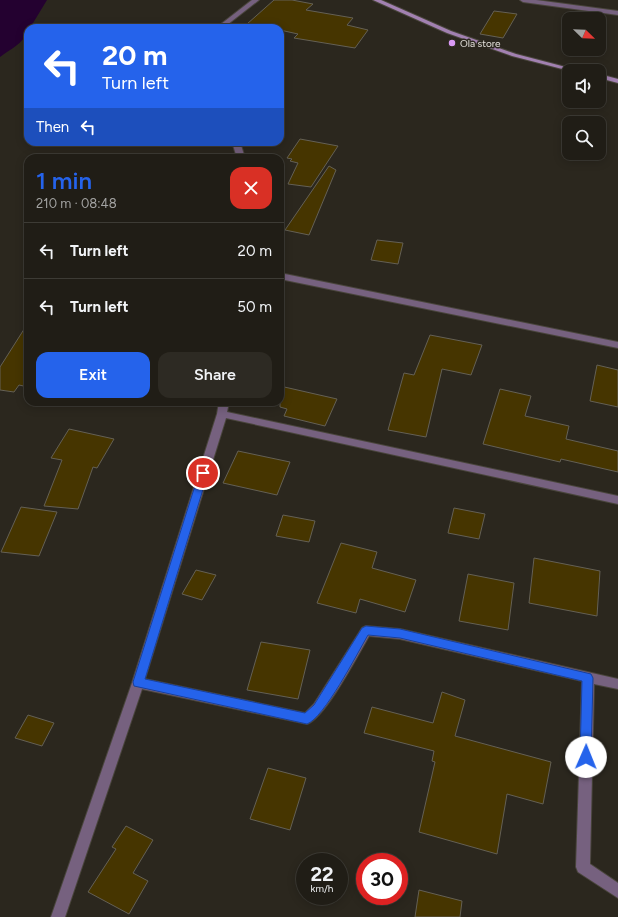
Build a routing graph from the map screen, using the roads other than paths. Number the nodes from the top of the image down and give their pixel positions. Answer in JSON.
{"nodes":[{"id":1,"x":256,"y":0,"type":"edge"},
{"id":2,"x":376,"y":0,"type":"edge"},
{"id":3,"x":523,"y":0,"type":"edge"},
{"id":4,"x":618,"y":13,"type":"edge"},
{"id":5,"x":224,"y":24,"type":"edge"},
{"id":6,"x":562,"y":67,"type":"edge"},
{"id":7,"x":606,"y":78,"type":"edge"},
{"id":8,"x":618,"y":81,"type":"edge"},
{"id":9,"x":284,"y":277,"type":"edge"},
{"id":10,"x":618,"y":345,"type":"edge"},
{"id":11,"x":223,"y":408,"type":"edge"},
{"id":12,"x":618,"y":500,"type":"edge"},
{"id":13,"x":588,"y":678,"type":"junction"},
{"id":14,"x":138,"y":682,"type":"junction"},
{"id":15,"x":618,"y":684,"type":"edge"},
{"id":16,"x":618,"y":891,"type":"edge"},
{"id":17,"x":58,"y":917,"type":"edge"}],
"edges":[{"from":1,"to":5,"type":"street"},
{"from":2,"to":6,"type":"main road"},
{"from":3,"to":4,"type":"street"},
{"from":7,"to":8,"type":"main road"},
{"from":9,"to":10,"type":"street"},
{"from":11,"to":12,"type":"street"},
{"from":11,"to":14,"type":"street"},
{"from":13,"to":14,"type":"street"},
{"from":13,"to":15,"type":"street"},
{"from":13,"to":16,"type":"street"},
{"from":14,"to":17,"type":"street"}]}
